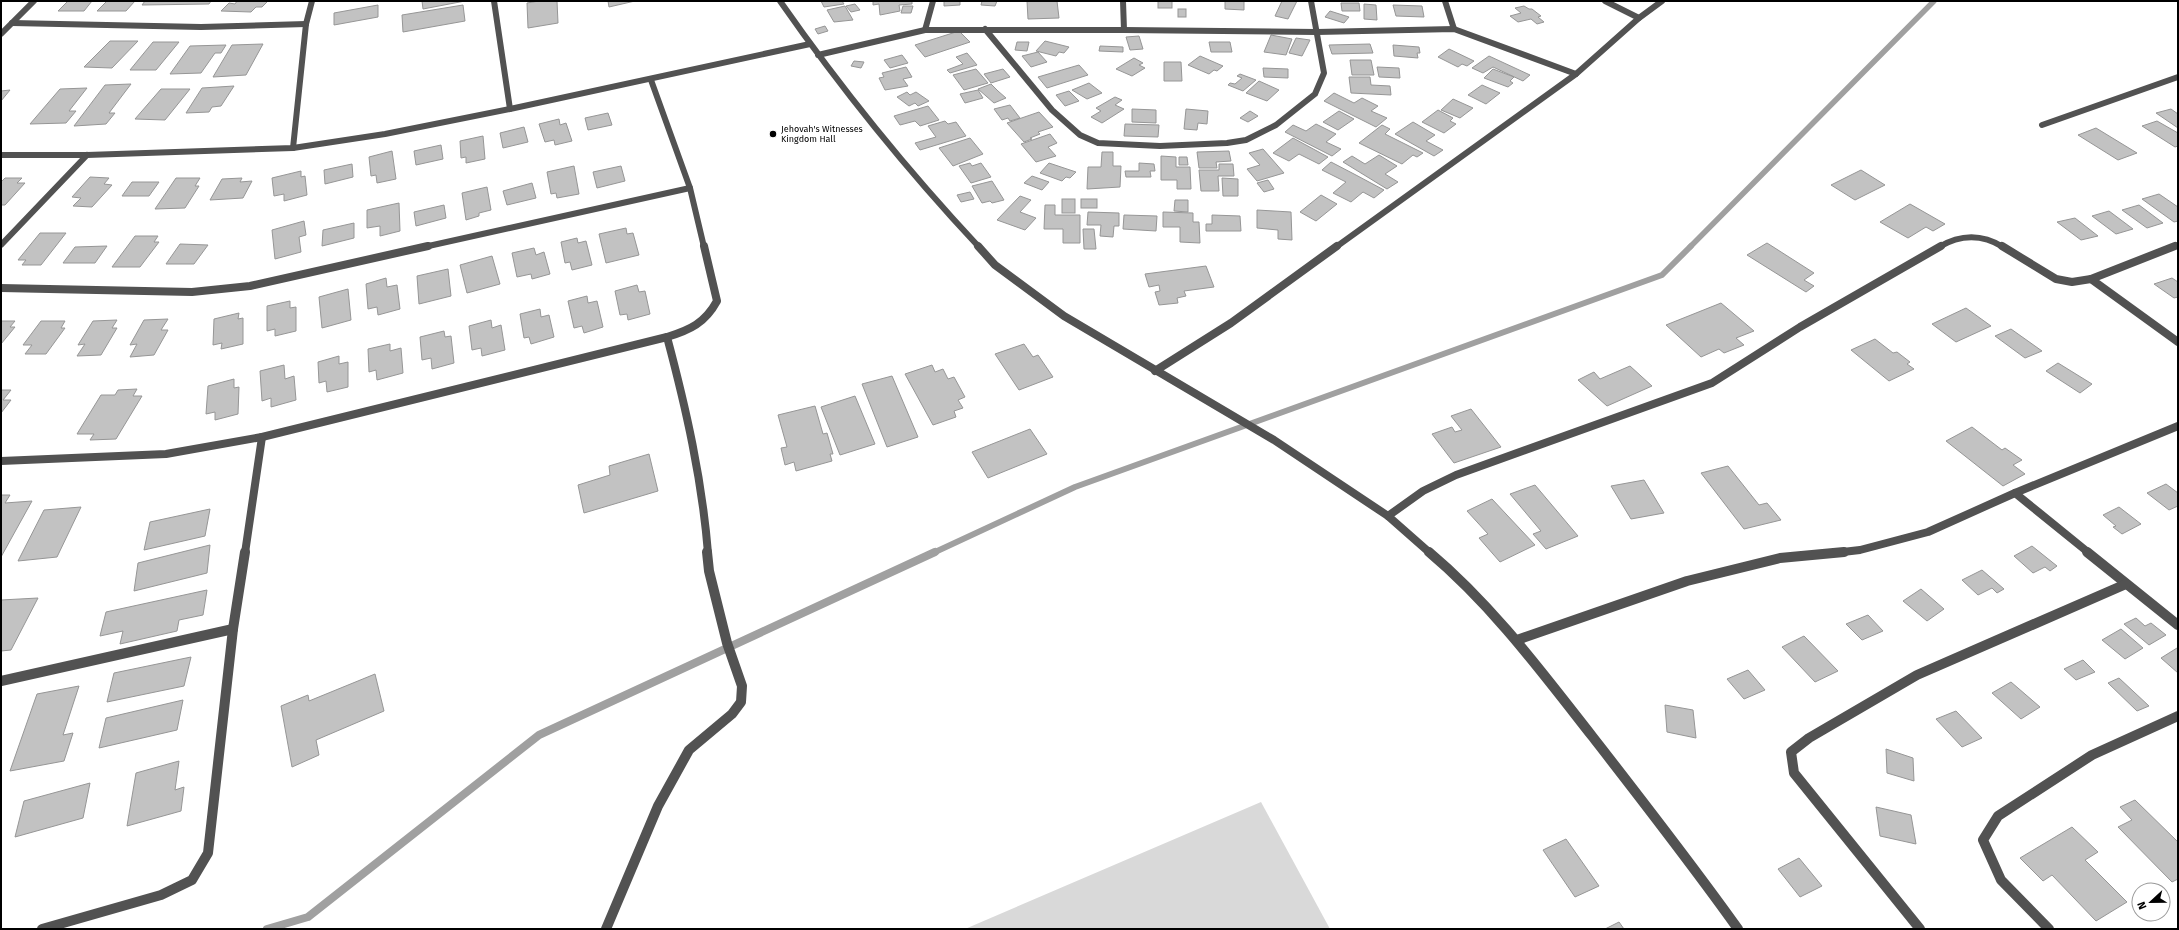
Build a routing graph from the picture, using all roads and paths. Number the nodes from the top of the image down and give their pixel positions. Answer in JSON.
{"nodes":[{"id":1,"x":34,"y":1,"type":"edge"},
{"id":2,"x":312,"y":1,"type":"edge"},
{"id":3,"x":494,"y":1,"type":"edge"},
{"id":4,"x":780,"y":1,"type":"edge"},
{"id":5,"x":933,"y":1,"type":"edge"},
{"id":6,"x":1123,"y":1,"type":"edge"},
{"id":7,"x":1311,"y":1,"type":"edge"},
{"id":8,"x":1445,"y":1,"type":"edge"},
{"id":9,"x":1605,"y":1,"type":"edge"},
{"id":10,"x":1662,"y":1,"type":"edge"},
{"id":11,"x":1640,"y":18,"type":"junction"},
{"id":12,"x":12,"y":23,"type":"junction"},
{"id":13,"x":306,"y":24,"type":"junction"},
{"id":14,"x":985,"y":29,"type":"junction"},
{"id":15,"x":1454,"y":29,"type":"junction"},
{"id":16,"x":925,"y":30,"type":"junction"},
{"id":17,"x":1124,"y":30,"type":"junction"},
{"id":18,"x":1317,"y":32,"type":"junction"},
{"id":19,"x":1,"y":34,"type":"edge"},
{"id":20,"x":810,"y":44,"type":"junction"},
{"id":21,"x":818,"y":55,"type":"junction"},
{"id":22,"x":1576,"y":74,"type":"junction"},
{"id":23,"x":2178,"y":77,"type":"edge"},
{"id":24,"x":651,"y":80,"type":"junction"},
{"id":25,"x":510,"y":109,"type":"junction"},
{"id":26,"x":2042,"y":125,"type":"dead end"},
{"id":27,"x":293,"y":148,"type":"junction"},
{"id":28,"x":1,"y":155,"type":"edge"},
{"id":29,"x":87,"y":155,"type":"junction"},
{"id":30,"x":690,"y":188,"type":"junction"},
{"id":31,"x":1,"y":245,"type":"edge"},
{"id":32,"x":2178,"y":245,"type":"edge"},
{"id":33,"x":2091,"y":279,"type":"junction"},
{"id":34,"x":1,"y":288,"type":"edge"},
{"id":35,"x":667,"y":337,"type":"junction"},
{"id":36,"x":2178,"y":342,"type":"edge"},
{"id":37,"x":1155,"y":371,"type":"junction"},
{"id":38,"x":2178,"y":426,"type":"edge"},
{"id":39,"x":262,"y":437,"type":"junction"},
{"id":40,"x":1,"y":461,"type":"edge"},
{"id":41,"x":2015,"y":494,"type":"junction"},
{"id":42,"x":1388,"y":516,"type":"junction"},
{"id":43,"x":2126,"y":584,"type":"junction"},
{"id":44,"x":2178,"y":626,"type":"edge"},
{"id":45,"x":233,"y":629,"type":"junction"},
{"id":46,"x":1517,"y":640,"type":"junction"},
{"id":47,"x":1,"y":681,"type":"edge"},
{"id":48,"x":2178,"y":716,"type":"edge"},
{"id":49,"x":42,"y":929,"type":"edge"},
{"id":50,"x":606,"y":929,"type":"edge"},
{"id":51,"x":1738,"y":929,"type":"edge"},
{"id":52,"x":1920,"y":929,"type":"edge"},
{"id":53,"x":2049,"y":929,"type":"edge"}],
"edges":[{"from":1,"to":12,"type":"street"},
{"from":2,"to":13,"type":"street"},
{"from":3,"to":25,"type":"street"},
{"from":4,"to":20,"type":"street"},
{"from":5,"to":16,"type":"street"},
{"from":6,"to":17,"type":"street"},
{"from":7,"to":18,"type":"street"},
{"from":8,"to":15,"type":"street"},
{"from":9,"to":11,"type":"street"},
{"from":10,"to":11,"type":"street"},
{"from":11,"to":22,"type":"street"},
{"from":12,"to":13,"type":"street"},
{"from":12,"to":19,"type":"street"},
{"from":13,"to":27,"type":"street"},
{"from":14,"to":16,"type":"street"},
{"from":14,"to":17,"type":"street"},
{"from":14,"to":18,"type":"street"},
{"from":15,"to":18,"type":"street"},
{"from":15,"to":22,"type":"street"},
{"from":16,"to":21,"type":"street"},
{"from":17,"to":18,"type":"street"},
{"from":20,"to":21,"type":"street"},
{"from":20,"to":24,"type":"street"},
{"from":21,"to":37,"type":"street"},
{"from":22,"to":37,"type":"street"},
{"from":23,"to":26,"type":"street"},
{"from":24,"to":25,"type":"street"},
{"from":24,"to":30,"type":"street"},
{"from":25,"to":27,"type":"street"},
{"from":27,"to":29,"type":"street"},
{"from":28,"to":29,"type":"street"},
{"from":29,"to":31,"type":"street"},
{"from":30,"to":34,"type":"street"},
{"from":30,"to":35,"type":"street"},
{"from":32,"to":33,"type":"street"},
{"from":33,"to":36,"type":"street"},
{"from":33,"to":42,"type":"street"},
{"from":35,"to":39,"type":"street"},
{"from":35,"to":50,"type":"street"},
{"from":37,"to":42,"type":"street"},
{"from":38,"to":41,"type":"street"},
{"from":39,"to":40,"type":"street"},
{"from":39,"to":45,"type":"street"},
{"from":41,"to":43,"type":"street"},
{"from":41,"to":46,"type":"street"},
{"from":42,"to":46,"type":"street"},
{"from":43,"to":44,"type":"street"},
{"from":43,"to":52,"type":"street"},
{"from":45,"to":47,"type":"street"},
{"from":45,"to":49,"type":"street"},
{"from":46,"to":51,"type":"street"},
{"from":48,"to":53,"type":"street"}]}
